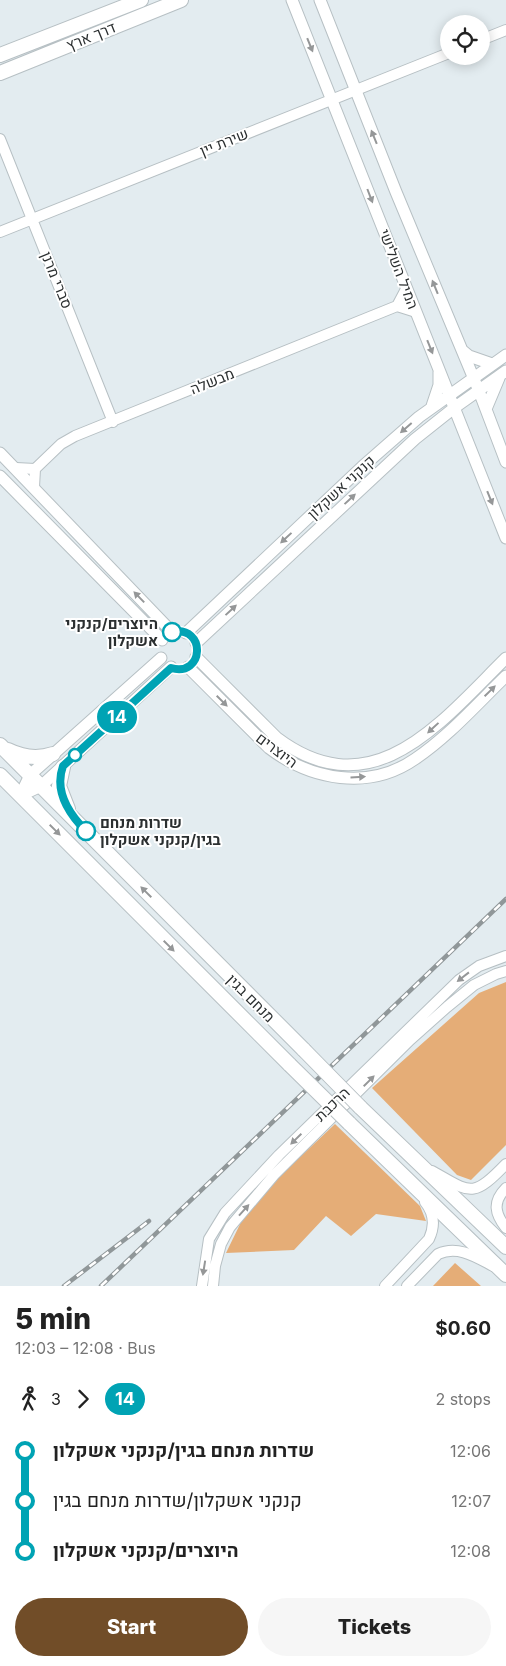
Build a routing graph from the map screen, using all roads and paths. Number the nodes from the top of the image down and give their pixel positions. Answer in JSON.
{"nodes":[{"id":1,"x":141,"y":0,"type":"edge"},
{"id":2,"x":181,"y":0,"type":"edge"},
{"id":3,"x":292,"y":0,"type":"edge"},
{"id":4,"x":320,"y":0,"type":"edge"},
{"id":5,"x":506,"y":30,"type":"edge"},
{"id":6,"x":490,"y":36,"type":"edge"},
{"id":7,"x":0,"y":55,"type":"edge"},
{"id":8,"x":440,"y":57,"type":"edge"},
{"id":9,"x":0,"y":73,"type":"edge"},
{"id":10,"x":356,"y":90,"type":"junction"},
{"id":11,"x":332,"y":99,"type":"junction"},
{"id":12,"x":0,"y":139,"type":"edge"},
{"id":13,"x":32,"y":219,"type":"junction"},
{"id":14,"x":0,"y":232,"type":"edge"},
{"id":15,"x":406,"y":289,"type":"junction"},
{"id":16,"x":397,"y":306,"type":"junction"},
{"id":17,"x":416,"y":312,"type":"junction"},
{"id":18,"x":461,"y":349,"type":"junction"},
{"id":19,"x":506,"y":355,"type":"edge"},
{"id":20,"x":492,"y":364,"type":"junction"},
{"id":21,"x":438,"y":368,"type":"junction"},
{"id":22,"x":503,"y":373,"type":"edge"},
{"id":23,"x":473,"y":377,"type":"junction"},
{"id":24,"x":479,"y":391,"type":"junction"},
{"id":25,"x":450,"y":394,"type":"junction"},
{"id":26,"x":432,"y":406,"type":"junction"},
{"id":27,"x":454,"y":408,"type":"junction"},
{"id":28,"x":486,"y":409,"type":"junction"},
{"id":29,"x":439,"y":420,"type":"junction"},
{"id":30,"x":113,"y":422,"type":"junction"},
{"id":31,"x":465,"y":435,"type":"junction"},
{"id":32,"x":0,"y":452,"type":"edge"},
{"id":33,"x":506,"y":462,"type":"edge"},
{"id":34,"x":16,"y":468,"type":"junction"},
{"id":35,"x":34,"y":469,"type":"junction"},
{"id":36,"x":0,"y":476,"type":"edge"},
{"id":37,"x":34,"y":487,"type":"junction"},
{"id":38,"x":506,"y":538,"type":"edge"},
{"id":39,"x":172,"y":632,"type":"junction"},
{"id":40,"x":186,"y":633,"type":"junction"},
{"id":41,"x":162,"y":640,"type":"junction"},
{"id":42,"x":196,"y":644,"type":"junction"},
{"id":43,"x":196,"y":657,"type":"junction"},
{"id":44,"x":161,"y":658,"type":"junction"},
{"id":45,"x":506,"y":658,"type":"edge"},
{"id":46,"x":188,"y":667,"type":"junction"},
{"id":47,"x":171,"y":668,"type":"junction"},
{"id":48,"x":506,"y":676,"type":"edge"},
{"id":49,"x":0,"y":745,"type":"edge"},
{"id":50,"x":53,"y":754,"type":"junction"},
{"id":51,"x":63,"y":766,"type":"junction"},
{"id":52,"x":0,"y":775,"type":"edge"},
{"id":53,"x":30,"y":775,"type":"junction"},
{"id":54,"x":41,"y":786,"type":"junction"},
{"id":55,"x":20,"y":796,"type":"junction"},
{"id":56,"x":78,"y":824,"type":"junction"},
{"id":57,"x":506,"y":956,"type":"edge"},
{"id":58,"x":506,"y":971,"type":"edge"},
{"id":59,"x":506,"y":1164,"type":"edge"},
{"id":60,"x":421,"y":1165,"type":"junction"},
{"id":61,"x":403,"y":1176,"type":"junction"},
{"id":62,"x":506,"y":1188,"type":"edge"},
{"id":63,"x":506,"y":1228,"type":"edge"},
{"id":64,"x":506,"y":1247,"type":"edge"},
{"id":65,"x":502,"y":1272,"type":"edge"},
{"id":66,"x":202,"y":1286,"type":"edge"},
{"id":67,"x":213,"y":1286,"type":"edge"},
{"id":68,"x":385,"y":1286,"type":"edge"},
{"id":69,"x":407,"y":1286,"type":"edge"}],
"edges":[{"from":1,"to":7,"type":"main road","name":"דרך ארץ"},
{"from":2,"to":9,"type":"main road","name":"דרך ארץ"},
{"from":3,"to":11,"type":"street","name":"המיל השלישי","one_way":true},
{"from":4,"to":10,"type":"street","name":"המיל השלישי"},
{"from":5,"to":6,"type":"street"},
{"from":8,"to":10,"type":"street","name":"שירת יין"},
{"from":10,"to":11,"type":"street","name":"שירת יין"},
{"from":18,"to":10,"type":"street","name":"המיל השלישי","one_way":true},
{"from":11,"to":13,"type":"street","name":"שירת יין"},
{"from":11,"to":15,"type":"street","name":"המיל השלישי","one_way":true},
{"from":12,"to":13,"type":"street","name":"סברי מרנן"},
{"from":13,"to":14,"type":"street","name":"שירת יין"},
{"from":13,"to":30,"type":"street","name":"סברי מרנן"},
{"from":15,"to":16,"type":"street"},
{"from":15,"to":17,"type":"street","name":"המיל השלישי"},
{"from":16,"to":17,"type":"street"},
{"from":16,"to":30,"type":"street","name":"מבשלה"},
{"from":17,"to":21,"type":"street","name":"המיל השלישי","one_way":true},
{"from":18,"to":20,"type":"street"},
{"from":18,"to":23,"type":"street","name":"המיל השלישי"},
{"from":19,"to":20,"type":"street","name":"קנקני אשקלון"},
{"from":20,"to":23,"type":"street","name":"קנקני אשקלון"},
{"from":21,"to":25,"type":"street","name":"המיל השלישי"},
{"from":21,"to":26,"type":"street"},
{"from":22,"to":24,"type":"street","name":"קנקני אשקלון"},
{"from":22,"to":28,"type":"street"},
{"from":23,"to":24,"type":"street","name":"המיל השלישי"},
{"from":23,"to":25,"type":"street","name":"קנקני אשקלון"},
{"from":24,"to":27,"type":"street","name":"קנקני אשקלון"},
{"from":24,"to":28,"type":"street","name":"המיל השלישי"},
{"from":25,"to":26,"type":"street","name":"קנקני אשקלון"},
{"from":25,"to":27,"type":"street","name":"המיל השלישי"},
{"from":26,"to":40,"type":"street","name":"קנקני אשקלון","one_way":true},
{"from":27,"to":29,"type":"street","name":"קנקני אשקלון"},
{"from":27,"to":31,"type":"street","name":"המיל השלישי"},
{"from":28,"to":33,"type":"street","name":"המיל השלישי"},
{"from":29,"to":31,"type":"street"},
{"from":42,"to":29,"type":"street","name":"קנקני אשקלון","one_way":true},
{"from":30,"to":35,"type":"street","name":"מבשלה"},
{"from":31,"to":38,"type":"street","name":"המיל השלישי","one_way":true},
{"from":32,"to":34,"type":"street"},
{"from":34,"to":35,"type":"street"},
{"from":34,"to":37,"type":"street"},
{"from":35,"to":37,"type":"street"},
{"from":36,"to":41,"type":"street"},
{"from":39,"to":37,"type":"street","one_way":true},
{"from":39,"to":40,"type":"street"},
{"from":39,"to":41,"type":"street"},
{"from":40,"to":42,"type":"street"},
{"from":41,"to":44,"type":"street"},
{"from":42,"to":43,"type":"street"},
{"from":45,"to":43,"type":"street","name":"היוצרים","one_way":true},
{"from":43,"to":46,"type":"street"},
{"from":44,"to":47,"type":"street"},
{"from":44,"to":50,"type":"street"},
{"from":46,"to":47,"type":"street"},
{"from":46,"to":48,"type":"street","name":"היוצרים","one_way":true},
{"from":47,"to":51,"type":"street"},
{"from":49,"to":50,"type":"main road"},
{"from":49,"to":53,"type":"main road","name":"מנחם בגין"},
{"from":50,"to":53,"type":"street"},
{"from":51,"to":54,"type":"street"},
{"from":51,"to":56,"type":"main road"},
{"from":52,"to":55,"type":"main road","name":"מנחם בגין"},
{"from":53,"to":54,"type":"main road","name":"מנחם בגין"},
{"from":53,"to":55,"type":"street"},
{"from":54,"to":55,"type":"street"},
{"from":54,"to":56,"type":"main road","name":"מנחם בגין"},
{"from":55,"to":61,"type":"main road","name":"מנחם בגין","one_way":true,"bridge":true},
{"from":60,"to":56,"type":"main road","name":"מנחם בגין","one_way":true,"bridge":true},
{"from":57,"to":66,"type":"street","name":"הרכבת","one_way":true},
{"from":67,"to":58,"type":"street","name":"הרכבת","one_way":true},
{"from":59,"to":60,"type":"street"},
{"from":60,"to":64,"type":"main road","name":"מנחם בגין"},
{"from":61,"to":65,"type":"main road","name":"מנחם בגין"},
{"from":61,"to":68,"type":"street"},
{"from":62,"to":63,"type":"street"},
{"from":65,"to":69,"type":"street"}]}
